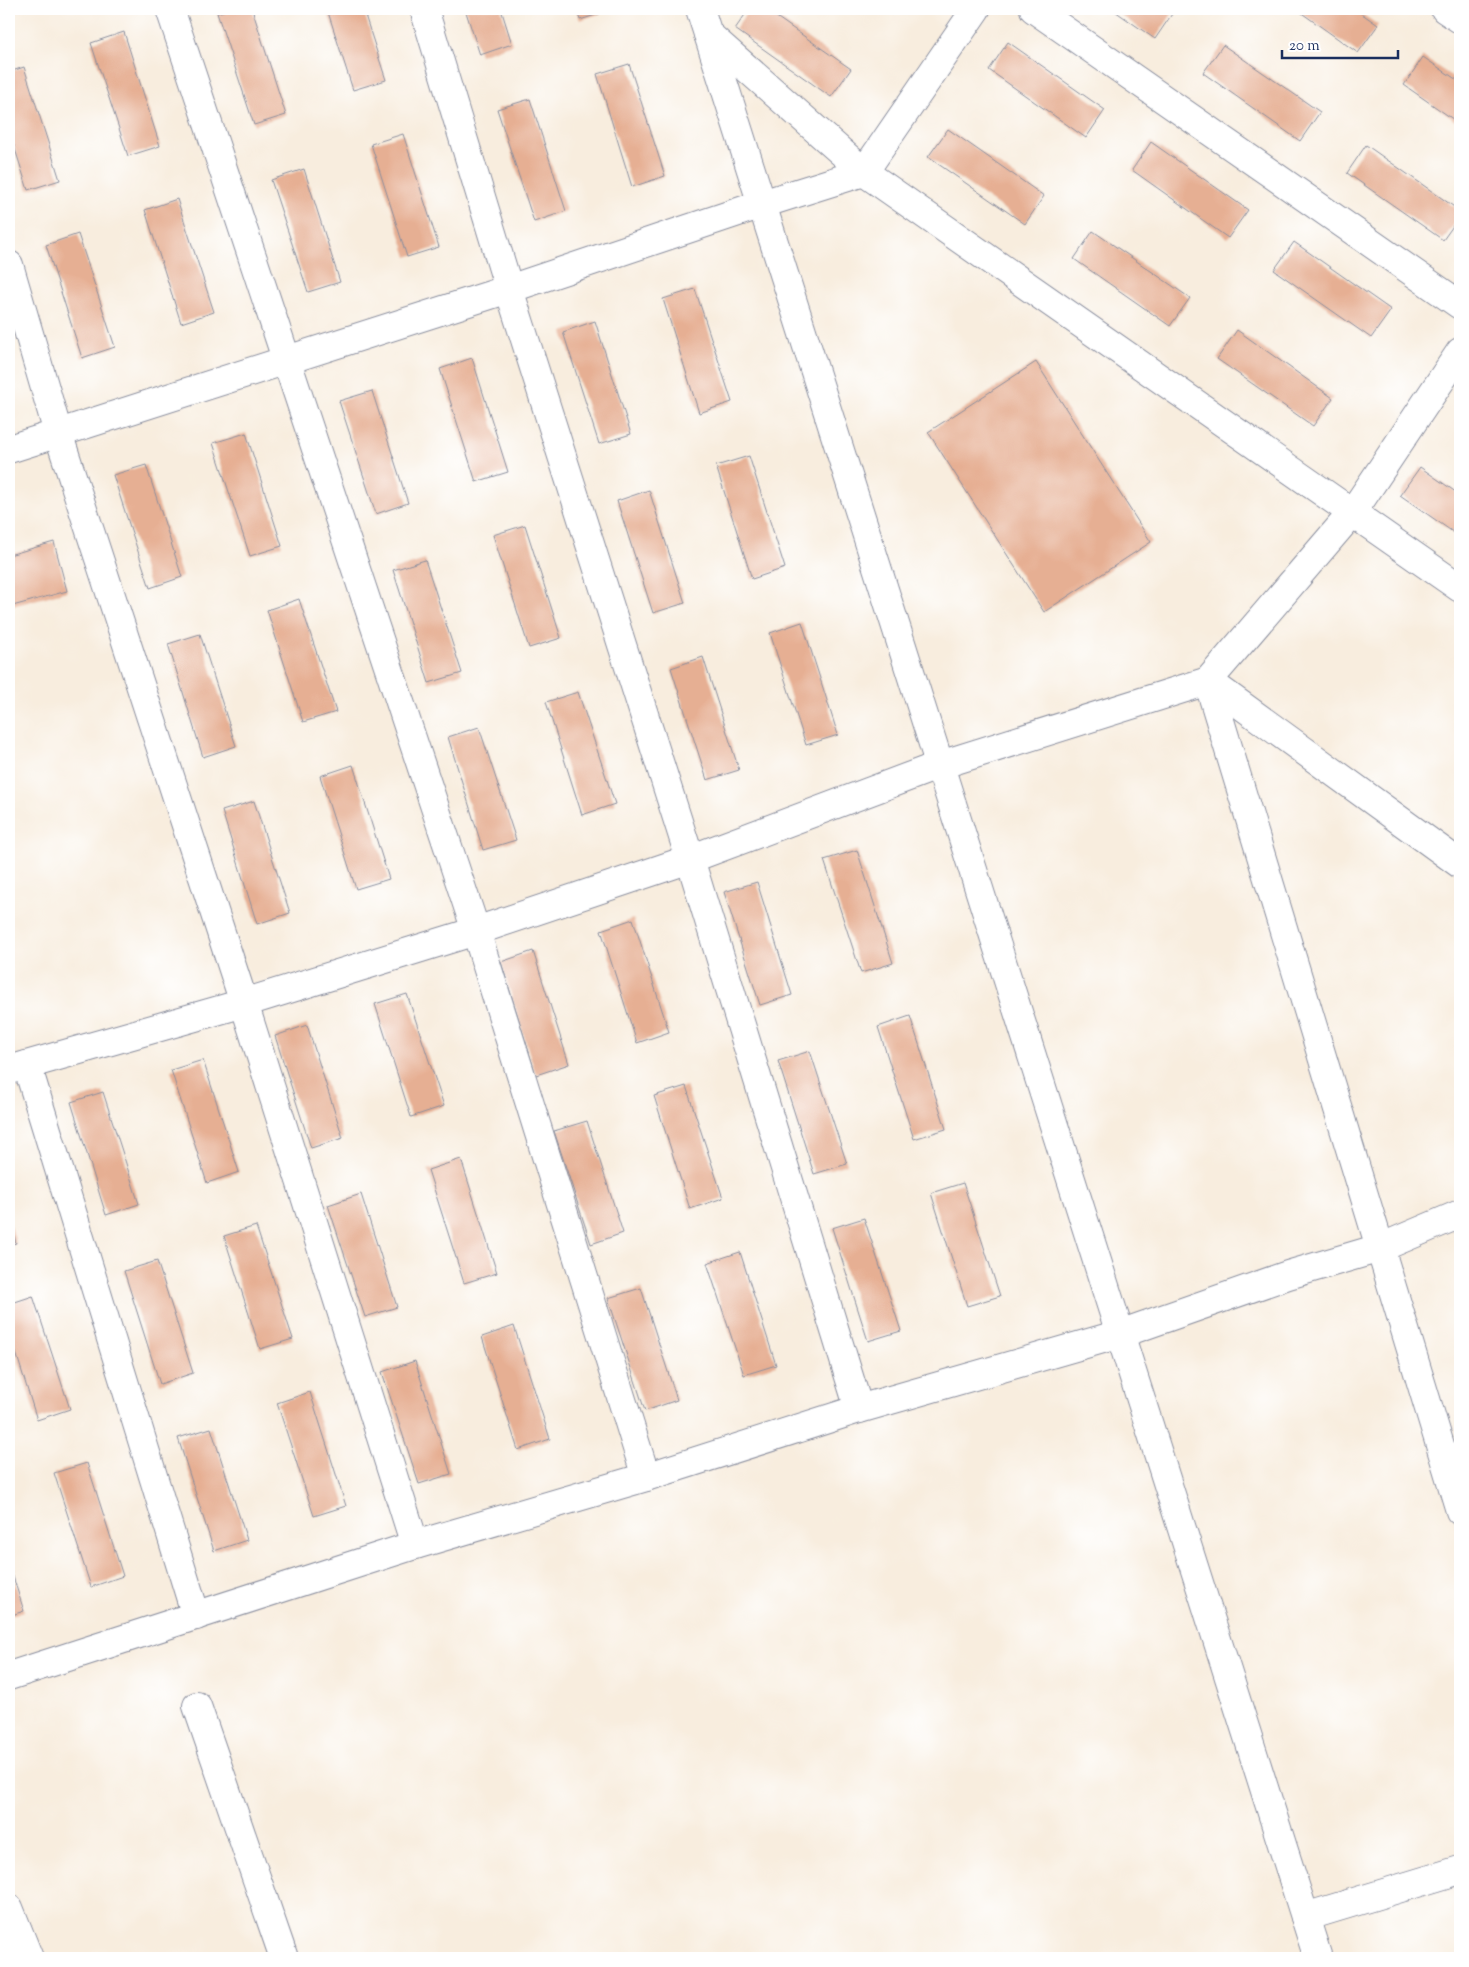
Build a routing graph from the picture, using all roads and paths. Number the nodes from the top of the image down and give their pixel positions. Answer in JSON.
{"nodes":[{"id":1,"x":170,"y":9,"type":"edge"},
{"id":2,"x":424,"y":9,"type":"edge"},
{"id":3,"x":976,"y":9,"type":"edge"},
{"id":4,"x":1034,"y":9,"type":"edge"},
{"id":5,"x":1445,"y":9,"type":"edge"},
{"id":6,"x":1460,"y":19,"type":"edge"},
{"id":7,"x":704,"y":21,"type":"edge"},
{"id":8,"x":864,"y":172,"type":"junction"},
{"id":9,"x":762,"y":204,"type":"junction"},
{"id":10,"x":9,"y":265,"type":"edge"},
{"id":11,"x":510,"y":289,"type":"junction"},
{"id":12,"x":1460,"y":304,"type":"edge"},
{"id":13,"x":1460,"y":352,"type":"edge"},
{"id":14,"x":285,"y":360,"type":"junction"},
{"id":15,"x":58,"y":433,"type":"junction"},
{"id":16,"x":9,"y":449,"type":"edge"},
{"id":17,"x":1352,"y":513,"type":"junction"},
{"id":18,"x":1460,"y":588,"type":"edge"},
{"id":19,"x":1208,"y":681,"type":"junction"},
{"id":20,"x":940,"y":765,"type":"junction"},
{"id":21,"x":690,"y":859,"type":"junction"},
{"id":22,"x":1460,"y":864,"type":"edge"},
{"id":23,"x":476,"y":931,"type":"junction"},
{"id":24,"x":244,"y":1003,"type":"junction"},
{"id":25,"x":18,"y":1068,"type":"edge"},
{"id":26,"x":1460,"y":1214,"type":"edge"},
{"id":27,"x":1380,"y":1248,"type":"junction"},
{"id":28,"x":1120,"y":1334,"type":"junction"},
{"id":29,"x":859,"y":1409,"type":"junction"},
{"id":30,"x":646,"y":1477,"type":"junction"},
{"id":31,"x":1460,"y":1511,"type":"edge"},
{"id":32,"x":415,"y":1544,"type":"junction"},
{"id":33,"x":196,"y":1616,"type":"junction"},
{"id":34,"x":9,"y":1676,"type":"edge"},
{"id":35,"x":197,"y":1706,"type":"dead end"},
{"id":36,"x":1460,"y":1870,"type":"edge"},
{"id":37,"x":9,"y":1908,"type":"edge"},
{"id":38,"x":1305,"y":1917,"type":"junction"},
{"id":39,"x":29,"y":1958,"type":"edge"},
{"id":40,"x":284,"y":1958,"type":"edge"},
{"id":41,"x":1318,"y":1958,"type":"edge"}],
"edges":[{"from":1,"to":14,"type":"street"},
{"from":2,"to":11,"type":"street"},
{"from":3,"to":8,"type":"street"},
{"from":4,"to":12,"type":"street"},
{"from":5,"to":6,"type":"street"},
{"from":7,"to":8,"type":"street"},
{"from":7,"to":9,"type":"street"},
{"from":8,"to":9,"type":"street"},
{"from":8,"to":17,"type":"street"},
{"from":9,"to":11,"type":"street"},
{"from":9,"to":20,"type":"street"},
{"from":10,"to":15,"type":"street"},
{"from":11,"to":14,"type":"street"},
{"from":11,"to":21,"type":"street"},
{"from":13,"to":17,"type":"street"},
{"from":14,"to":15,"type":"street"},
{"from":14,"to":23,"type":"street"},
{"from":15,"to":16,"type":"street"},
{"from":15,"to":24,"type":"street"},
{"from":17,"to":18,"type":"street"},
{"from":17,"to":19,"type":"street"},
{"from":19,"to":20,"type":"street"},
{"from":19,"to":22,"type":"street"},
{"from":19,"to":27,"type":"street"},
{"from":20,"to":21,"type":"street"},
{"from":20,"to":28,"type":"street"},
{"from":21,"to":23,"type":"street"},
{"from":21,"to":29,"type":"street"},
{"from":23,"to":24,"type":"street"},
{"from":23,"to":30,"type":"street"},
{"from":24,"to":25,"type":"street"},
{"from":24,"to":32,"type":"street"},
{"from":25,"to":33,"type":"street"},
{"from":26,"to":27,"type":"street"},
{"from":27,"to":28,"type":"street"},
{"from":27,"to":31,"type":"street"},
{"from":28,"to":29,"type":"street"},
{"from":28,"to":38,"type":"street"},
{"from":29,"to":30,"type":"street"},
{"from":30,"to":32,"type":"street"},
{"from":32,"to":33,"type":"street"},
{"from":33,"to":34,"type":"street"},
{"from":35,"to":40,"type":"street"},
{"from":36,"to":38,"type":"street"},
{"from":37,"to":39,"type":"street"},
{"from":38,"to":41,"type":"street"}]}
